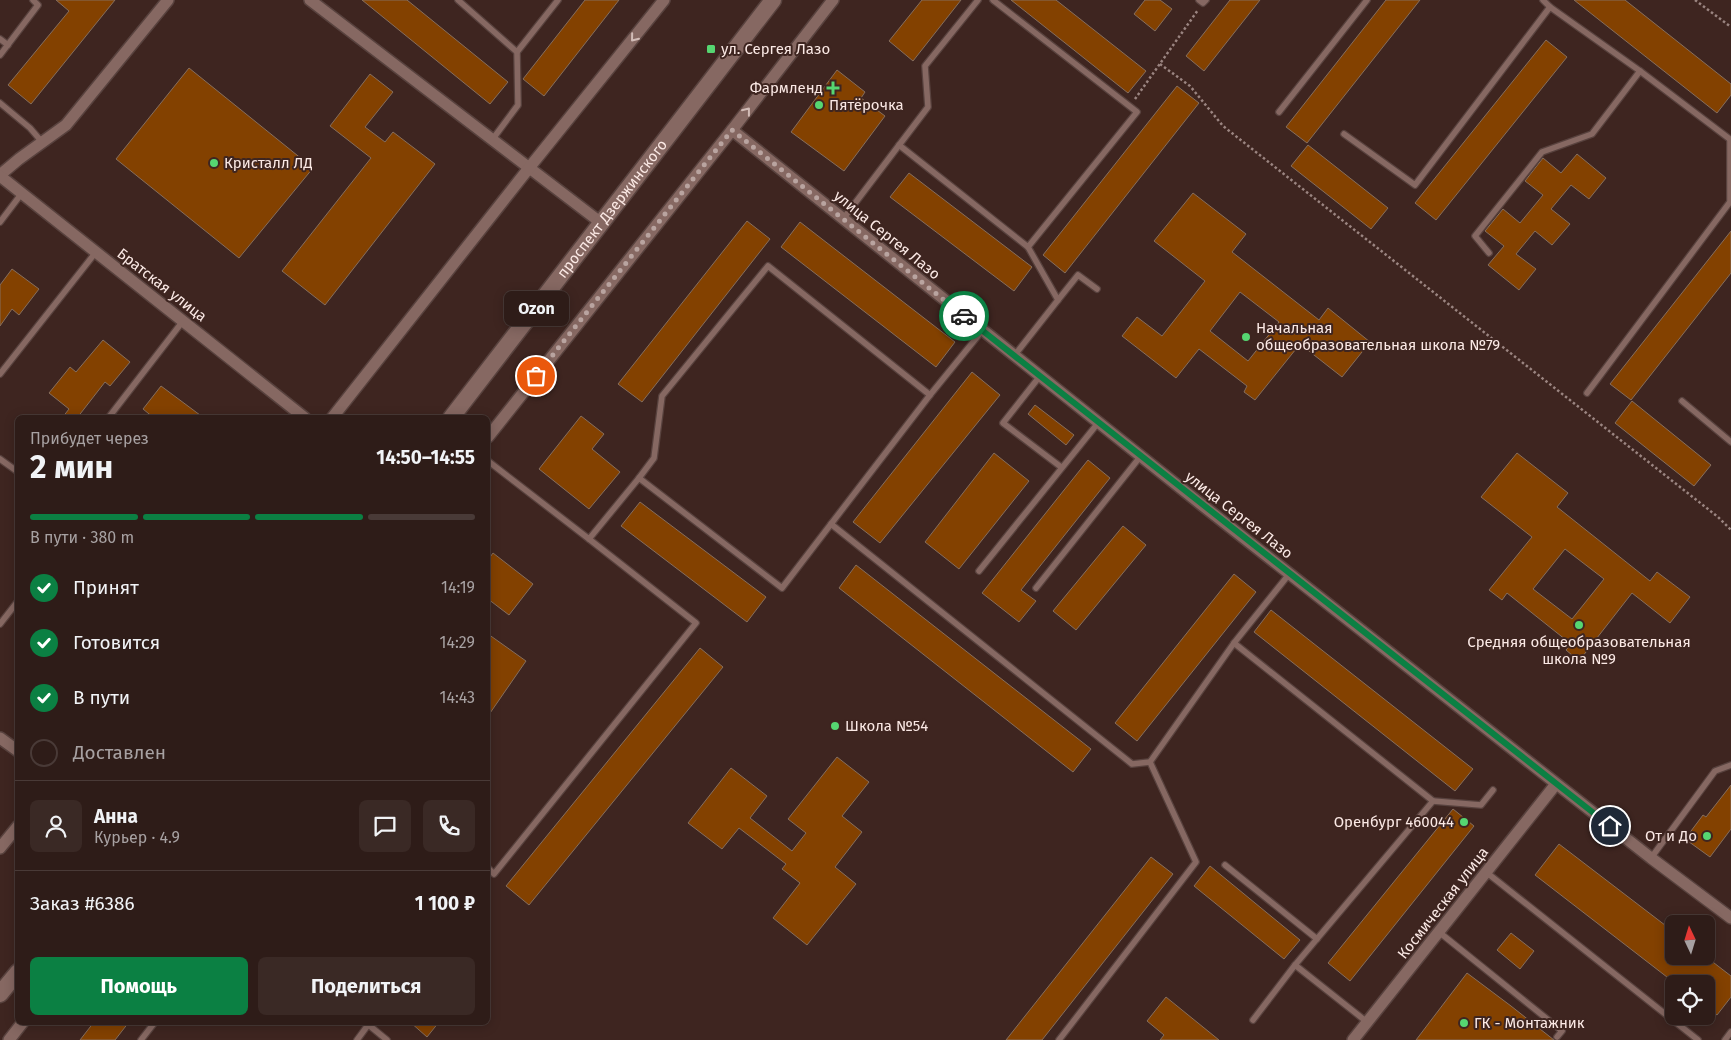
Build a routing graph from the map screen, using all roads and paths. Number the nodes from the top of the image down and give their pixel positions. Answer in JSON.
{"nodes":[{"id":1,"x":33,"y":0,"type":"edge"},
{"id":2,"x":168,"y":0,"type":"edge"},
{"id":3,"x":310,"y":0,"type":"edge"},
{"id":4,"x":458,"y":0,"type":"edge"},
{"id":5,"x":558,"y":0,"type":"edge"},
{"id":6,"x":664,"y":0,"type":"edge"},
{"id":7,"x":772,"y":0,"type":"edge"},
{"id":8,"x":833,"y":0,"type":"edge"},
{"id":9,"x":978,"y":0,"type":"edge"},
{"id":10,"x":993,"y":0,"type":"edge"},
{"id":11,"x":1367,"y":0,"type":"edge"},
{"id":12,"x":1543,"y":0,"type":"edge"},
{"id":13,"x":1695,"y":0,"type":"edge"},
{"id":14,"x":1203,"y":1,"type":"edge"},
{"id":15,"x":1550,"y":7,"type":"junction"},
{"id":16,"x":1731,"y":27,"type":"edge"},
{"id":17,"x":0,"y":39,"type":"edge"},
{"id":18,"x":8,"y":45,"type":"junction"},
{"id":19,"x":516,"y":52,"type":"junction"},
{"id":20,"x":0,"y":55,"type":"edge"},
{"id":21,"x":1160,"y":64,"type":"junction"},
{"id":22,"x":1640,"y":71,"type":"junction"},
{"id":23,"x":0,"y":103,"type":"edge"},
{"id":24,"x":1130,"y":106,"type":"junction"},
{"id":25,"x":1279,"y":112,"type":"dead end"},
{"id":26,"x":732,"y":130,"type":"junction"},
{"id":27,"x":1344,"y":134,"type":"dead end"},
{"id":28,"x":492,"y":140,"type":"junction"},
{"id":29,"x":1731,"y":140,"type":"edge"},
{"id":30,"x":42,"y":142,"type":"junction"},
{"id":31,"x":899,"y":145,"type":"junction"},
{"id":32,"x":528,"y":168,"type":"junction"},
{"id":33,"x":0,"y":175,"type":"edge"},
{"id":34,"x":22,"y":193,"type":"junction"},
{"id":35,"x":1730,"y":201,"type":"edge"},
{"id":36,"x":843,"y":219,"type":"junction"},
{"id":37,"x":0,"y":222,"type":"edge"},
{"id":38,"x":600,"y":222,"type":"junction"},
{"id":39,"x":1028,"y":247,"type":"junction"},
{"id":40,"x":96,"y":252,"type":"junction"},
{"id":41,"x":1489,"y":253,"type":"dead end"},
{"id":42,"x":1097,"y":289,"type":"dead end"},
{"id":43,"x":1058,"y":300,"type":"junction"},
{"id":44,"x":183,"y":321,"type":"junction"},
{"id":45,"x":982,"y":331,"type":"junction"},
{"id":46,"x":1014,"y":356,"type":"junction"},
{"id":47,"x":0,"y":374,"type":"edge"},
{"id":48,"x":1040,"y":376,"type":"junction"},
{"id":49,"x":1587,"y":393,"type":"dead end"},
{"id":50,"x":930,"y":395,"type":"junction"},
{"id":51,"x":1682,"y":401,"type":"dead end"},
{"id":52,"x":111,"y":415,"type":"edge"},
{"id":53,"x":301,"y":415,"type":"edge"},
{"id":54,"x":334,"y":415,"type":"edge"},
{"id":55,"x":453,"y":415,"type":"edge"},
{"id":56,"x":1098,"y":423,"type":"junction"},
{"id":57,"x":490,"y":434,"type":"edge"},
{"id":58,"x":1731,"y":442,"type":"edge"},
{"id":59,"x":1140,"y":457,"type":"junction"},
{"id":60,"x":0,"y":458,"type":"edge"},
{"id":61,"x":490,"y":463,"type":"edge"},
{"id":62,"x":1062,"y":467,"type":"junction"},
{"id":63,"x":15,"y":470,"type":"edge"},
{"id":64,"x":639,"y":478,"type":"junction"},
{"id":65,"x":831,"y":524,"type":"junction"},
{"id":66,"x":1731,"y":530,"type":"edge"},
{"id":67,"x":588,"y":539,"type":"junction"},
{"id":68,"x":979,"y":571,"type":"dead end"},
{"id":69,"x":1290,"y":573,"type":"junction"},
{"id":70,"x":1036,"y":588,"type":"dead end"},
{"id":71,"x":15,"y":605,"type":"edge"},
{"id":72,"x":0,"y":624,"type":"edge"},
{"id":73,"x":1234,"y":644,"type":"junction"},
{"id":74,"x":0,"y":738,"type":"edge"},
{"id":75,"x":15,"y":749,"type":"edge"},
{"id":76,"x":1150,"y":762,"type":"junction"},
{"id":77,"x":1731,"y":765,"type":"edge"},
{"id":78,"x":1556,"y":784,"type":"junction"},
{"id":79,"x":1494,"y":790,"type":"dead end"},
{"id":80,"x":1433,"y":801,"type":"junction"},
{"id":81,"x":15,"y":830,"type":"edge"},
{"id":82,"x":0,"y":848,"type":"edge"},
{"id":83,"x":1650,"y":858,"type":"junction"},
{"id":84,"x":1225,"y":865,"type":"dead end"},
{"id":85,"x":490,"y":870,"type":"edge"},
{"id":86,"x":1486,"y":872,"type":"junction"},
{"id":87,"x":1731,"y":918,"type":"edge"},
{"id":88,"x":1439,"y":932,"type":"junction"},
{"id":89,"x":1317,"y":939,"type":"junction"},
{"id":90,"x":1295,"y":966,"type":"junction"},
{"id":91,"x":15,"y":976,"type":"edge"},
{"id":92,"x":0,"y":994,"type":"edge"},
{"id":93,"x":1253,"y":1020,"type":"dead end"},
{"id":94,"x":1367,"y":1022,"type":"junction"},
{"id":95,"x":21,"y":1025,"type":"edge"},
{"id":96,"x":153,"y":1025,"type":"edge"},
{"id":97,"x":365,"y":1025,"type":"edge"},
{"id":98,"x":367,"y":1025,"type":"edge"},
{"id":99,"x":1731,"y":1032,"type":"edge"},
{"id":100,"x":1557,"y":1037,"type":"dead end"},
{"id":101,"x":9,"y":1040,"type":"edge"},
{"id":102,"x":141,"y":1040,"type":"edge"},
{"id":103,"x":356,"y":1040,"type":"edge"},
{"id":104,"x":387,"y":1040,"type":"edge"},
{"id":105,"x":1059,"y":1040,"type":"edge"},
{"id":106,"x":1353,"y":1040,"type":"edge"},
{"id":107,"x":1698,"y":1040,"type":"edge"},
{"id":108,"x":1725,"y":1040,"type":"edge"}],
"edges":[{"from":1,"to":18,"type":"lane"},
{"from":2,"to":30,"type":"street"},
{"from":3,"to":28,"type":"street"},
{"from":4,"to":19,"type":"lane"},
{"from":5,"to":19,"type":"lane"},
{"from":6,"to":32,"type":"street","one_way":true},
{"from":7,"to":38,"type":"main road","name":"проспект Дзержинского"},
{"from":26,"to":8,"type":"street","one_way":true},
{"from":9,"to":31,"type":"lane"},
{"from":10,"to":24,"type":"lane"},
{"from":11,"to":25,"type":"lane"},
{"from":12,"to":15,"type":"lane"},
{"from":13,"to":16,"type":"path"},
{"from":14,"to":21,"type":"path"},
{"from":15,"to":22,"type":"lane"},
{"from":15,"to":27,"type":"lane"},
{"from":17,"to":18,"type":"lane"},
{"from":18,"to":20,"type":"lane"},
{"from":19,"to":28,"type":"lane"},
{"from":21,"to":24,"type":"path"},
{"from":21,"to":66,"type":"path"},
{"from":22,"to":29,"type":"lane"},
{"from":22,"to":41,"type":"lane"},
{"from":23,"to":30,"type":"lane"},
{"from":24,"to":39,"type":"lane"},
{"from":26,"to":36,"type":"street","name":"улица Сергея Лазо"},
{"from":26,"to":57,"type":"street"},
{"from":28,"to":32,"type":"street"},
{"from":29,"to":35,"type":"lane"},
{"from":30,"to":33,"type":"street"},
{"from":31,"to":36,"type":"lane"},
{"from":31,"to":39,"type":"lane"},
{"from":32,"to":38,"type":"street"},
{"from":32,"to":54,"type":"street"},
{"from":33,"to":34,"type":"street","name":"Братская улица"},
{"from":34,"to":37,"type":"lane"},
{"from":34,"to":40,"type":"street","name":"Братская улица"},
{"from":35,"to":49,"type":"lane"},
{"from":36,"to":45,"type":"street","name":"улица Сергея Лазо"},
{"from":38,"to":55,"type":"main road","name":"проспект Дзержинского"},
{"from":39,"to":43,"type":"lane"},
{"from":40,"to":44,"type":"street","name":"Братская улица"},
{"from":40,"to":47,"type":"lane"},
{"from":42,"to":43,"type":"lane"},
{"from":43,"to":46,"type":"lane"},
{"from":44,"to":52,"type":"lane"},
{"from":44,"to":53,"type":"street","name":"Братская улица"},
{"from":45,"to":46,"type":"street","name":"улица Сергея Лазо"},
{"from":45,"to":50,"type":"lane"},
{"from":46,"to":48,"type":"street","name":"улица Сергея Лазо"},
{"from":48,"to":56,"type":"street","name":"улица Сергея Лазо"},
{"from":48,"to":62,"type":"lane"},
{"from":50,"to":64,"type":"lane"},
{"from":50,"to":65,"type":"lane"},
{"from":51,"to":58,"type":"lane"},
{"from":56,"to":59,"type":"street","name":"улица Сергея Лазо"},
{"from":56,"to":62,"type":"lane"},
{"from":59,"to":69,"type":"street","name":"улица Сергея Лазо"},
{"from":59,"to":70,"type":"lane"},
{"from":60,"to":63,"type":"lane"},
{"from":61,"to":67,"type":"lane"},
{"from":62,"to":68,"type":"lane"},
{"from":64,"to":65,"type":"lane"},
{"from":64,"to":67,"type":"lane"},
{"from":65,"to":76,"type":"lane"},
{"from":67,"to":85,"type":"lane"},
{"from":69,"to":73,"type":"lane"},
{"from":69,"to":78,"type":"street","name":"улица Сергея Лазо"},
{"from":71,"to":72,"type":"lane"},
{"from":73,"to":76,"type":"lane"},
{"from":73,"to":80,"type":"lane"},
{"from":74,"to":75,"type":"street"},
{"from":76,"to":105,"type":"lane"},
{"from":77,"to":83,"type":"lane"},
{"from":78,"to":83,"type":"street","name":"улица Сергея Лазо"},
{"from":78,"to":86,"type":"street","name":"Космическая улица"},
{"from":79,"to":80,"type":"lane"},
{"from":80,"to":89,"type":"lane"},
{"from":81,"to":82,"type":"street"},
{"from":83,"to":87,"type":"street","name":"улица Сергея Лазо"},
{"from":84,"to":89,"type":"lane"},
{"from":86,"to":88,"type":"street","name":"Космическая улица"},
{"from":86,"to":107,"type":"lane"},
{"from":88,"to":94,"type":"street","name":"Космическая улица"},
{"from":88,"to":100,"type":"lane"},
{"from":89,"to":90,"type":"lane"},
{"from":90,"to":93,"type":"lane"},
{"from":90,"to":94,"type":"lane"},
{"from":91,"to":92,"type":"main road"},
{"from":94,"to":106,"type":"street","name":"Космическая улица"},
{"from":95,"to":101,"type":"street"},
{"from":96,"to":102,"type":"lane"},
{"from":97,"to":103,"type":"lane"},
{"from":98,"to":104,"type":"lane"},
{"from":99,"to":108,"type":"lane"}]}
